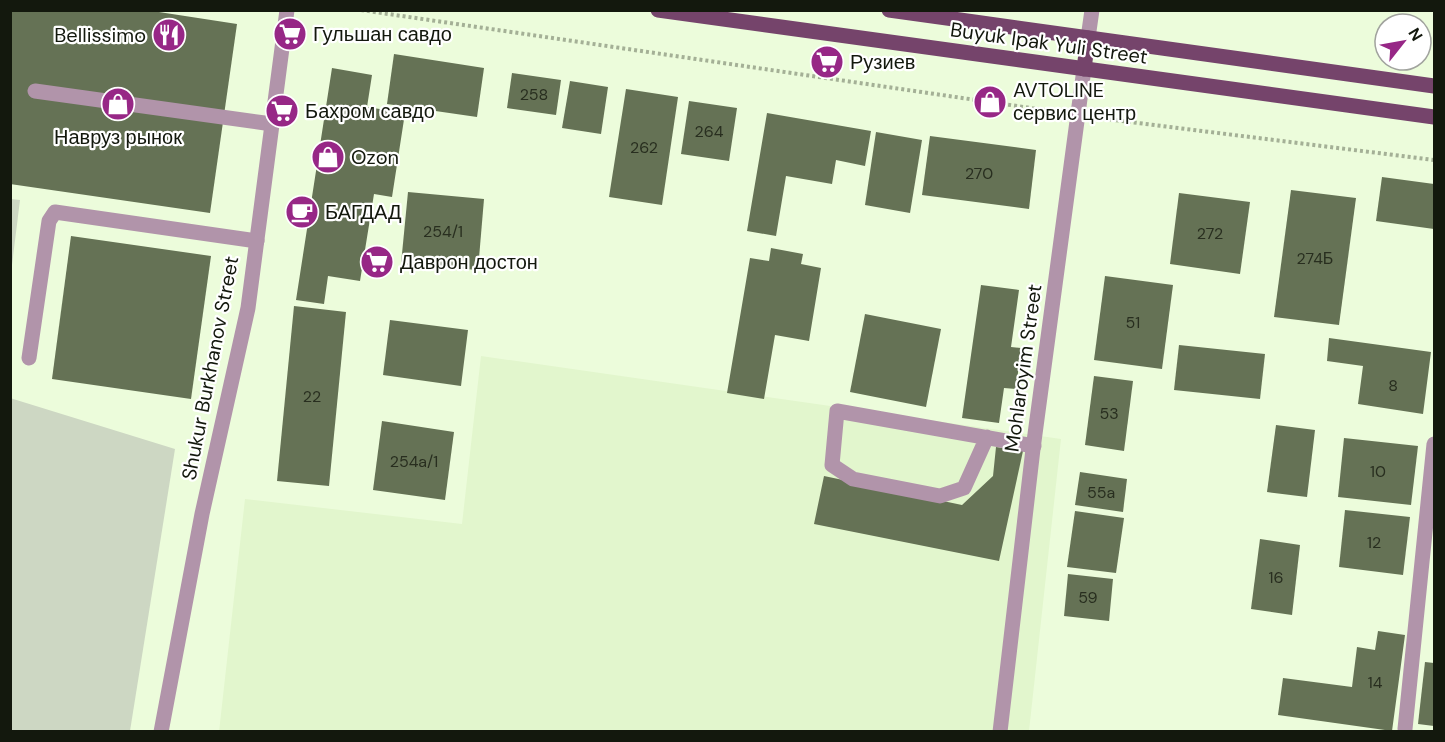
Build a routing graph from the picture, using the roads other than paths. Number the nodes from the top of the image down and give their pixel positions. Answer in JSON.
{"nodes":[{"id":1,"x":287,"y":10,"type":"edge"},
{"id":2,"x":658,"y":10,"type":"edge"},
{"id":3,"x":889,"y":10,"type":"edge"},
{"id":4,"x":1092,"y":10,"type":"edge"},
{"id":5,"x":1088,"y":38,"type":"junction"},
{"id":6,"x":1084,"y":69,"type":"junction"},
{"id":7,"x":1434,"y":86,"type":"edge"},
{"id":8,"x":35,"y":91,"type":"dead end"},
{"id":9,"x":1434,"y":117,"type":"edge"},
{"id":10,"x":272,"y":124,"type":"junction"},
{"id":11,"x":257,"y":241,"type":"junction"},
{"id":12,"x":29,"y":358,"type":"dead end"},
{"id":13,"x":987,"y":437,"type":"junction"},
{"id":14,"x":1434,"y":444,"type":"edge"},
{"id":15,"x":1034,"y":446,"type":"junction"},
{"id":16,"x":1430,"y":541,"type":"edge"},
{"id":17,"x":1405,"y":729,"type":"dead end"},
{"id":18,"x":160,"y":732,"type":"edge"},
{"id":19,"x":1000,"y":732,"type":"edge"}],
"edges":[{"from":1,"to":10,"type":"street","name":"Shukur Burkhanov Street"},
{"from":2,"to":6,"type":"main road","name":"Buyuk Ipak Yuli Street"},
{"from":3,"to":5,"type":"main road","name":"Buyuk Ipak Yuli Street"},
{"from":4,"to":5,"type":"street","name":"Mohlaroyim Street"},
{"from":5,"to":6,"type":"main road","name":"Mohlaroyim Street"},
{"from":5,"to":7,"type":"main road","name":"Buyuk Ipak Yuli Street"},
{"from":6,"to":9,"type":"main road","name":"Buyuk Ipak Yuli Street"},
{"from":6,"to":15,"type":"street","name":"Mohlaroyim Street"},
{"from":8,"to":10,"type":"street"},
{"from":10,"to":11,"type":"street","name":"Shukur Burkhanov Street"},
{"from":11,"to":12,"type":"street"},
{"from":11,"to":18,"type":"street","name":"Shukur Burkhanov Street"},
{"from":13,"to":13,"type":"street"},
{"from":13,"to":15,"type":"street"},
{"from":14,"to":16,"type":"street"},
{"from":15,"to":19,"type":"street","name":"Mohlaroyim Street"},
{"from":16,"to":17,"type":"street"}]}
